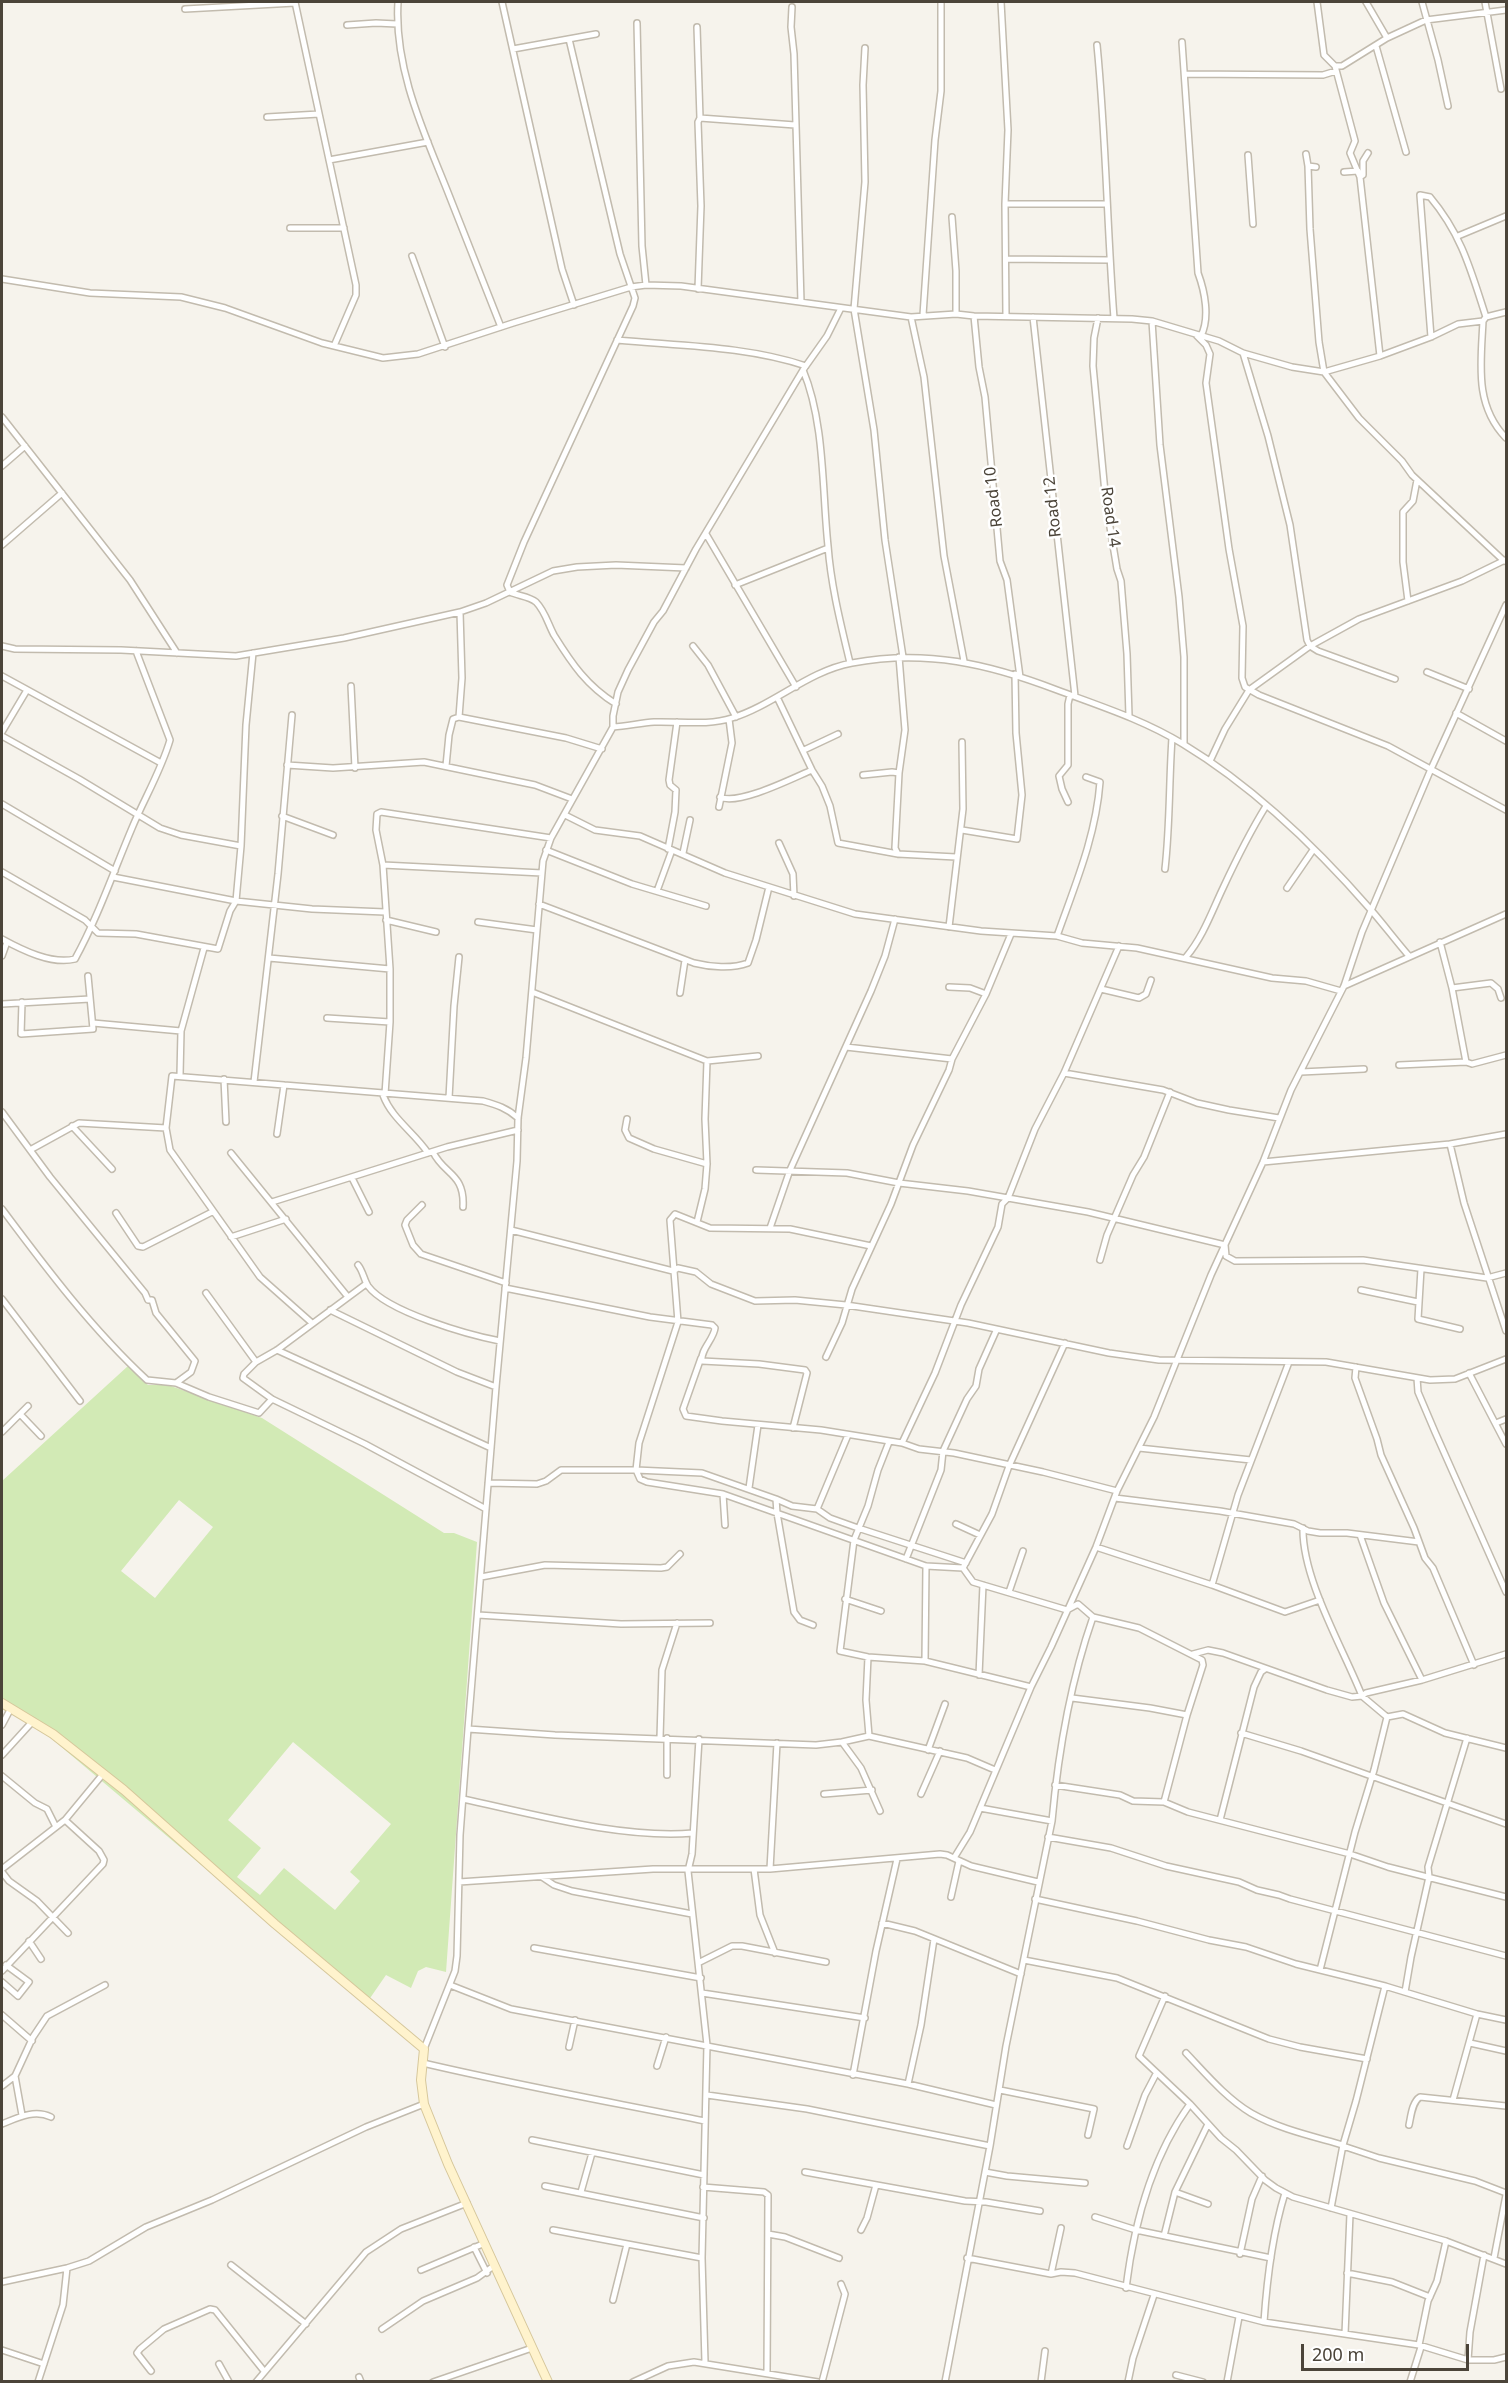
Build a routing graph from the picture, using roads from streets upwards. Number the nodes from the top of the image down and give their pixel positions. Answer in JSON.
{"nodes":[{"id":1,"x":295,"y":2,"type":"edge"},
{"id":2,"x":398,"y":2,"type":"edge"},
{"id":3,"x":502,"y":2,"type":"edge"},
{"id":4,"x":941,"y":2,"type":"edge"},
{"id":5,"x":1002,"y":2,"type":"edge"},
{"id":6,"x":1317,"y":2,"type":"edge"},
{"id":7,"x":1366,"y":2,"type":"edge"},
{"id":8,"x":1422,"y":2,"type":"edge"},
{"id":9,"x":1485,"y":2,"type":"edge"},
{"id":10,"x":792,"y":7,"type":"dead end"},
{"id":11,"x":185,"y":9,"type":"dead end"},
{"id":12,"x":1506,"y":10,"type":"edge"},
{"id":13,"x":1487,"y":11,"type":"junction"},
{"id":14,"x":1426,"y":21,"type":"junction"},
{"id":15,"x":637,"y":23,"type":"dead end"},
{"id":16,"x":397,"y":24,"type":"junction"},
{"id":17,"x":347,"y":25,"type":"dead end"},
{"id":18,"x":697,"y":27,"type":"dead end"},
{"id":19,"x":596,"y":34,"type":"dead end"},
{"id":20,"x":1387,"y":38,"type":"junction"},
{"id":21,"x":569,"y":39,"type":"junction"},
{"id":22,"x":1182,"y":42,"type":"dead end"},
{"id":23,"x":1097,"y":45,"type":"dead end"},
{"id":24,"x":1376,"y":46,"type":"junction"},
{"id":25,"x":865,"y":48,"type":"dead end"},
{"id":26,"x":513,"y":49,"type":"junction"},
{"id":27,"x":1335,"y":69,"type":"junction"},
{"id":28,"x":1185,"y":74,"type":"junction"},
{"id":29,"x":1501,"y":89,"type":"dead end"},
{"id":30,"x":1448,"y":106,"type":"dead end"},
{"id":31,"x":319,"y":114,"type":"junction"},
{"id":32,"x":267,"y":117,"type":"dead end"},
{"id":33,"x":700,"y":118,"type":"junction"},
{"id":34,"x":795,"y":125,"type":"junction"},
{"id":35,"x":428,"y":142,"type":"junction"},
{"id":36,"x":1406,"y":152,"type":"dead end"},
{"id":37,"x":1368,"y":153,"type":"dead end"},
{"id":38,"x":1306,"y":154,"type":"dead end"},
{"id":39,"x":1248,"y":155,"type":"dead end"},
{"id":40,"x":329,"y":160,"type":"junction"},
{"id":41,"x":1308,"y":166,"type":"junction"},
{"id":42,"x":1316,"y":167,"type":"dead end"},
{"id":43,"x":1344,"y":172,"type":"dead end"},
{"id":44,"x":1359,"y":174,"type":"junction"},
{"id":45,"x":1005,"y":204,"type":"junction"},
{"id":46,"x":1107,"y":204,"type":"junction"},
{"id":47,"x":1506,"y":216,"type":"edge"},
{"id":48,"x":952,"y":217,"type":"dead end"},
{"id":49,"x":1253,"y":224,"type":"dead end"},
{"id":50,"x":290,"y":228,"type":"dead end"},
{"id":51,"x":344,"y":228,"type":"junction"},
{"id":52,"x":1458,"y":236,"type":"junction"},
{"id":53,"x":412,"y":256,"type":"dead end"},
{"id":54,"x":1006,"y":259,"type":"junction"},
{"id":55,"x":1110,"y":260,"type":"junction"},
{"id":56,"x":2,"y":279,"type":"edge"},
{"id":57,"x":646,"y":285,"type":"junction"},
{"id":58,"x":631,"y":287,"type":"junction"},
{"id":59,"x":698,"y":289,"type":"junction"},
{"id":60,"x":801,"y":302,"type":"junction"},
{"id":61,"x":574,"y":305,"type":"junction"},
{"id":62,"x":841,"y":308,"type":"junction"},
{"id":63,"x":854,"y":309,"type":"junction"},
{"id":64,"x":1506,"y":312,"type":"edge"},
{"id":65,"x":956,"y":314,"type":"junction"},
{"id":66,"x":922,"y":315,"type":"junction"},
{"id":67,"x":911,"y":316,"type":"junction"},
{"id":68,"x":974,"y":316,"type":"junction"},
{"id":69,"x":1006,"y":316,"type":"junction"},
{"id":70,"x":1033,"y":317,"type":"junction"},
{"id":71,"x":1098,"y":318,"type":"junction"},
{"id":72,"x":1114,"y":318,"type":"junction"},
{"id":73,"x":1484,"y":319,"type":"junction"},
{"id":74,"x":1152,"y":321,"type":"junction"},
{"id":75,"x":501,"y":327,"type":"junction"},
{"id":76,"x":1199,"y":336,"type":"junction"},
{"id":77,"x":1431,"y":337,"type":"junction"},
{"id":78,"x":617,"y":340,"type":"junction"},
{"id":79,"x":334,"y":346,"type":"junction"},
{"id":80,"x":445,"y":347,"type":"junction"},
{"id":81,"x":1243,"y":352,"type":"junction"},
{"id":82,"x":1380,"y":356,"type":"junction"},
{"id":83,"x":805,"y":368,"type":"junction"},
{"id":84,"x":1324,"y":372,"type":"junction"},
{"id":85,"x":2,"y":417,"type":"edge"},
{"id":86,"x":1506,"y":438,"type":"edge"},
{"id":87,"x":25,"y":446,"type":"junction"},
{"id":88,"x":2,"y":466,"type":"edge"},
{"id":89,"x":1417,"y":480,"type":"junction"},
{"id":90,"x":62,"y":493,"type":"junction"},
{"id":91,"x":706,"y":534,"type":"junction"},
{"id":92,"x":2,"y":545,"type":"edge"},
{"id":93,"x":828,"y":548,"type":"junction"},
{"id":94,"x":1505,"y":560,"type":"edge"},
{"id":95,"x":686,"y":568,"type":"junction"},
{"id":96,"x":735,"y":585,"type":"junction"},
{"id":97,"x":510,"y":592,"type":"junction"},
{"id":98,"x":1408,"y":601,"type":"junction"},
{"id":99,"x":1506,"y":607,"type":"edge"},
{"id":100,"x":460,"y":612,"type":"junction"},
{"id":101,"x":2,"y":646,"type":"edge"},
{"id":102,"x":693,"y":646,"type":"dead end"},
{"id":103,"x":1310,"y":646,"type":"junction"},
{"id":104,"x":136,"y":651,"type":"junction"},
{"id":105,"x":177,"y":653,"type":"junction"},
{"id":106,"x":254,"y":653,"type":"junction"},
{"id":107,"x":901,"y":657,"type":"junction"},
{"id":108,"x":964,"y":661,"type":"junction"},
{"id":109,"x":850,"y":663,"type":"junction"},
{"id":110,"x":1427,"y":672,"type":"dead end"},
{"id":111,"x":1017,"y":675,"type":"junction"},
{"id":112,"x":2,"y":676,"type":"edge"},
{"id":113,"x":1395,"y":679,"type":"dead end"},
{"id":114,"x":351,"y":686,"type":"dead end"},
{"id":115,"x":796,"y":687,"type":"junction"},
{"id":116,"x":1469,"y":689,"type":"junction"},
{"id":117,"x":27,"y":690,"type":"junction"},
{"id":118,"x":1249,"y":690,"type":"junction"},
{"id":119,"x":1073,"y":695,"type":"junction"},
{"id":120,"x":777,"y":697,"type":"junction"},
{"id":121,"x":616,"y":704,"type":"junction"},
{"id":122,"x":1456,"y":713,"type":"junction"},
{"id":123,"x":292,"y":715,"type":"dead end"},
{"id":124,"x":1129,"y":716,"type":"junction"},
{"id":125,"x":459,"y":717,"type":"junction"},
{"id":126,"x":736,"y":717,"type":"junction"},
{"id":127,"x":729,"y":719,"type":"junction"},
{"id":128,"x":677,"y":722,"type":"junction"},
{"id":129,"x":613,"y":727,"type":"junction"},
{"id":130,"x":2,"y":734,"type":"edge"},
{"id":131,"x":838,"y":734,"type":"dead end"},
{"id":132,"x":1172,"y":738,"type":"junction"},
{"id":133,"x":1506,"y":741,"type":"edge"},
{"id":134,"x":962,"y":742,"type":"dead end"},
{"id":135,"x":1184,"y":744,"type":"junction"},
{"id":136,"x":602,"y":749,"type":"junction"},
{"id":137,"x":804,"y":750,"type":"junction"},
{"id":138,"x":1210,"y":761,"type":"junction"},
{"id":139,"x":161,"y":764,"type":"junction"},
{"id":140,"x":287,"y":765,"type":"junction"},
{"id":141,"x":446,"y":766,"type":"junction"},
{"id":142,"x":356,"y":768,"type":"junction"},
{"id":143,"x":1431,"y":769,"type":"junction"},
{"id":144,"x":812,"y":770,"type":"junction"},
{"id":145,"x":899,"y":773,"type":"junction"},
{"id":146,"x":863,"y":775,"type":"dead end"},
{"id":147,"x":1086,"y":777,"type":"dead end"},
{"id":148,"x":720,"y":797,"type":"junction"},
{"id":149,"x":572,"y":799,"type":"junction"},
{"id":150,"x":1068,"y":802,"type":"dead end"},
{"id":151,"x":2,"y":804,"type":"edge"},
{"id":152,"x":1266,"y":806,"type":"junction"},
{"id":153,"x":719,"y":807,"type":"dead end"},
{"id":154,"x":1506,"y":810,"type":"edge"},
{"id":155,"x":138,"y":815,"type":"junction"},
{"id":156,"x":565,"y":815,"type":"junction"},
{"id":157,"x":282,"y":816,"type":"junction"},
{"id":158,"x":690,"y":820,"type":"dead end"},
{"id":159,"x":962,"y":830,"type":"junction"},
{"id":160,"x":333,"y":835,"type":"dead end"},
{"id":161,"x":551,"y":838,"type":"junction"},
{"id":162,"x":779,"y":843,"type":"dead end"},
{"id":163,"x":241,"y":846,"type":"junction"},
{"id":164,"x":670,"y":849,"type":"junction"},
{"id":165,"x":546,"y":850,"type":"junction"},
{"id":166,"x":1313,"y":850,"type":"junction"},
{"id":167,"x":895,"y":851,"type":"junction"},
{"id":168,"x":683,"y":854,"type":"junction"},
{"id":169,"x":956,"y":857,"type":"junction"},
{"id":170,"x":383,"y":865,"type":"junction"},
{"id":171,"x":1166,"y":869,"type":"dead end"},
{"id":172,"x":2,"y":872,"type":"edge"},
{"id":173,"x":542,"y":873,"type":"junction"},
{"id":174,"x":114,"y":874,"type":"junction"},
{"id":175,"x":769,"y":886,"type":"junction"},
{"id":176,"x":1287,"y":888,"type":"dead end"},
{"id":177,"x":657,"y":891,"type":"junction"},
{"id":178,"x":794,"y":896,"type":"junction"},
{"id":179,"x":236,"y":901,"type":"junction"},
{"id":180,"x":274,"y":904,"type":"junction"},
{"id":181,"x":539,"y":904,"type":"junction"},
{"id":182,"x":706,"y":906,"type":"dead end"},
{"id":183,"x":1372,"y":910,"type":"junction"},
{"id":184,"x":385,"y":912,"type":"junction"},
{"id":185,"x":1506,"y":914,"type":"edge"},
{"id":186,"x":895,"y":919,"type":"junction"},
{"id":187,"x":386,"y":920,"type":"junction"},
{"id":188,"x":478,"y":922,"type":"dead end"},
{"id":189,"x":949,"y":927,"type":"junction"},
{"id":190,"x":92,"y":928,"type":"junction"},
{"id":191,"x":537,"y":930,"type":"junction"},
{"id":192,"x":436,"y":932,"type":"dead end"},
{"id":193,"x":1011,"y":934,"type":"junction"},
{"id":194,"x":1056,"y":936,"type":"junction"},
{"id":195,"x":4,"y":940,"type":"edge"},
{"id":196,"x":1440,"y":942,"type":"junction"},
{"id":197,"x":1119,"y":946,"type":"junction"},
{"id":198,"x":204,"y":948,"type":"junction"},
{"id":199,"x":2,"y":956,"type":"edge"},
{"id":200,"x":1409,"y":956,"type":"junction"},
{"id":201,"x":459,"y":957,"type":"dead end"},
{"id":202,"x":1186,"y":957,"type":"junction"},
{"id":203,"x":269,"y":958,"type":"junction"},
{"id":204,"x":685,"y":960,"type":"junction"},
{"id":205,"x":390,"y":969,"type":"junction"},
{"id":206,"x":88,"y":976,"type":"dead end"},
{"id":207,"x":1151,"y":980,"type":"dead end"},
{"id":208,"x":949,"y":987,"type":"dead end"},
{"id":209,"x":1343,"y":988,"type":"junction"},
{"id":210,"x":1452,"y":988,"type":"junction"},
{"id":211,"x":1101,"y":989,"type":"junction"},
{"id":212,"x":532,"y":992,"type":"junction"},
{"id":213,"x":680,"y":993,"type":"dead end"},
{"id":214,"x":987,"y":994,"type":"junction"},
{"id":215,"x":1501,"y":998,"type":"dead end"},
{"id":216,"x":90,"y":999,"type":"junction"},
{"id":217,"x":22,"y":1002,"type":"junction"},
{"id":218,"x":2,"y":1004,"type":"edge"},
{"id":219,"x":327,"y":1018,"type":"dead end"},
{"id":220,"x":390,"y":1022,"type":"junction"},
{"id":221,"x":93,"y":1023,"type":"junction"},
{"id":222,"x":181,"y":1031,"type":"junction"},
{"id":223,"x":846,"y":1047,"type":"junction"},
{"id":224,"x":1506,"y":1055,"type":"edge"},
{"id":225,"x":758,"y":1056,"type":"dead end"},
{"id":226,"x":952,"y":1059,"type":"junction"},
{"id":227,"x":707,"y":1061,"type":"junction"},
{"id":228,"x":1466,"y":1062,"type":"junction"},
{"id":229,"x":1399,"y":1065,"type":"dead end"},
{"id":230,"x":1364,"y":1069,"type":"dead end"},
{"id":231,"x":1301,"y":1072,"type":"junction"},
{"id":232,"x":1064,"y":1073,"type":"junction"},
{"id":233,"x":180,"y":1074,"type":"junction"},
{"id":234,"x":224,"y":1079,"type":"junction"},
{"id":235,"x":254,"y":1082,"type":"junction"},
{"id":236,"x":284,"y":1085,"type":"junction"},
{"id":237,"x":1170,"y":1092,"type":"junction"},
{"id":238,"x":384,"y":1094,"type":"junction"},
{"id":239,"x":449,"y":1098,"type":"junction"},
{"id":240,"x":2,"y":1115,"type":"edge"},
{"id":241,"x":518,"y":1118,"type":"junction"},
{"id":242,"x":1279,"y":1118,"type":"junction"},
{"id":243,"x":627,"y":1119,"type":"dead end"},
{"id":244,"x":226,"y":1122,"type":"dead end"},
{"id":245,"x":72,"y":1126,"type":"junction"},
{"id":246,"x":166,"y":1128,"type":"junction"},
{"id":247,"x":518,"y":1130,"type":"junction"},
{"id":248,"x":277,"y":1134,"type":"dead end"},
{"id":249,"x":1506,"y":1134,"type":"edge"},
{"id":250,"x":1450,"y":1144,"type":"junction"},
{"id":251,"x":30,"y":1150,"type":"junction"},
{"id":252,"x":431,"y":1152,"type":"junction"},
{"id":253,"x":231,"y":1153,"type":"dead end"},
{"id":254,"x":1263,"y":1162,"type":"junction"},
{"id":255,"x":707,"y":1164,"type":"junction"},
{"id":256,"x":112,"y":1169,"type":"dead end"},
{"id":257,"x":756,"y":1170,"type":"dead end"},
{"id":258,"x":790,"y":1170,"type":"junction"},
{"id":259,"x":352,"y":1178,"type":"junction"},
{"id":260,"x":899,"y":1183,"type":"junction"},
{"id":261,"x":1008,"y":1198,"type":"junction"},
{"id":262,"x":272,"y":1202,"type":"junction"},
{"id":263,"x":422,"y":1205,"type":"dead end"},
{"id":264,"x":463,"y":1207,"type":"dead end"},
{"id":265,"x":2,"y":1209,"type":"edge"},
{"id":266,"x":212,"y":1212,"type":"junction"},
{"id":267,"x":369,"y":1212,"type":"dead end"},
{"id":268,"x":116,"y":1213,"type":"dead end"},
{"id":269,"x":1115,"y":1219,"type":"junction"},
{"id":270,"x":286,"y":1220,"type":"junction"},
{"id":271,"x":697,"y":1222,"type":"junction"},
{"id":272,"x":770,"y":1228,"type":"junction"},
{"id":273,"x":511,"y":1230,"type":"junction"},
{"id":274,"x":231,"y":1237,"type":"junction"},
{"id":275,"x":1225,"y":1245,"type":"junction"},
{"id":276,"x":871,"y":1246,"type":"junction"},
{"id":277,"x":1100,"y":1260,"type":"dead end"},
{"id":278,"x":358,"y":1265,"type":"dead end"},
{"id":279,"x":1421,"y":1269,"type":"junction"},
{"id":280,"x":673,"y":1271,"type":"junction"},
{"id":281,"x":1506,"y":1273,"type":"edge"},
{"id":282,"x":1487,"y":1278,"type":"junction"},
{"id":283,"x":366,"y":1284,"type":"junction"},
{"id":284,"x":506,"y":1285,"type":"junction"},
{"id":285,"x":1361,"y":1290,"type":"dead end"},
{"id":286,"x":206,"y":1293,"type":"dead end"},
{"id":287,"x":348,"y":1297,"type":"junction"},
{"id":288,"x":2,"y":1299,"type":"edge"},
{"id":289,"x":1418,"y":1302,"type":"junction"},
{"id":290,"x":846,"y":1305,"type":"junction"},
{"id":291,"x":330,"y":1310,"type":"junction"},
{"id":292,"x":955,"y":1321,"type":"junction"},
{"id":293,"x":678,"y":1322,"type":"junction"},
{"id":294,"x":312,"y":1323,"type":"junction"},
{"id":295,"x":1460,"y":1329,"type":"dead end"},
{"id":296,"x":996,"y":1330,"type":"junction"},
{"id":297,"x":1506,"y":1331,"type":"edge"},
{"id":298,"x":500,"y":1341,"type":"junction"},
{"id":299,"x":1065,"y":1343,"type":"junction"},
{"id":300,"x":277,"y":1350,"type":"junction"},
{"id":301,"x":826,"y":1357,"type":"dead end"},
{"id":302,"x":701,"y":1358,"type":"junction"},
{"id":303,"x":1178,"y":1359,"type":"junction"},
{"id":304,"x":1506,"y":1359,"type":"edge"},
{"id":305,"x":256,"y":1362,"type":"junction"},
{"id":306,"x":1289,"y":1362,"type":"junction"},
{"id":307,"x":1356,"y":1367,"type":"junction"},
{"id":308,"x":1469,"y":1373,"type":"junction"},
{"id":309,"x":1417,"y":1378,"type":"junction"},
{"id":310,"x":176,"y":1383,"type":"junction"},
{"id":311,"x":496,"y":1387,"type":"junction"},
{"id":312,"x":272,"y":1399,"type":"junction"},
{"id":313,"x":80,"y":1401,"type":"dead end"},
{"id":314,"x":28,"y":1406,"type":"dead end"},
{"id":315,"x":20,"y":1414,"type":"junction"},
{"id":316,"x":1506,"y":1419,"type":"edge"},
{"id":317,"x":1496,"y":1423,"type":"junction"},
{"id":318,"x":758,"y":1425,"type":"junction"},
{"id":319,"x":793,"y":1428,"type":"junction"},
{"id":320,"x":2,"y":1432,"type":"edge"},
{"id":321,"x":848,"y":1435,"type":"junction"},
{"id":322,"x":40,"y":1436,"type":"dead end"},
{"id":323,"x":889,"y":1442,"type":"junction"},
{"id":324,"x":902,"y":1443,"type":"junction"},
{"id":325,"x":1506,"y":1444,"type":"edge"},
{"id":326,"x":491,"y":1448,"type":"junction"},
{"id":327,"x":1139,"y":1448,"type":"junction"},
{"id":328,"x":943,"y":1451,"type":"junction"},
{"id":329,"x":1251,"y":1460,"type":"junction"},
{"id":330,"x":1009,"y":1466,"type":"junction"},
{"id":331,"x":636,"y":1470,"type":"junction"},
{"id":332,"x":488,"y":1483,"type":"junction"},
{"id":333,"x":749,"y":1488,"type":"junction"},
{"id":334,"x":723,"y":1494,"type":"junction"},
{"id":335,"x":1116,"y":1494,"type":"junction"},
{"id":336,"x":776,"y":1499,"type":"junction"},
{"id":337,"x":486,"y":1509,"type":"junction"},
{"id":338,"x":817,"y":1509,"type":"junction"},
{"id":339,"x":777,"y":1513,"type":"junction"},
{"id":340,"x":1233,"y":1514,"type":"junction"},
{"id":341,"x":956,"y":1524,"type":"dead end"},
{"id":342,"x":725,"y":1525,"type":"dead end"},
{"id":343,"x":858,"y":1528,"type":"junction"},
{"id":344,"x":1303,"y":1528,"type":"junction"},
{"id":345,"x":980,"y":1535,"type":"junction"},
{"id":346,"x":1360,"y":1535,"type":"junction"},
{"id":347,"x":854,"y":1540,"type":"junction"},
{"id":348,"x":1419,"y":1542,"type":"junction"},
{"id":349,"x":910,"y":1545,"type":"junction"},
{"id":350,"x":1096,"y":1547,"type":"junction"},
{"id":351,"x":1023,"y":1551,"type":"dead end"},
{"id":352,"x":680,"y":1554,"type":"dead end"},
{"id":353,"x":906,"y":1558,"type":"junction"},
{"id":354,"x":926,"y":1566,"type":"junction"},
{"id":355,"x":964,"y":1566,"type":"junction"},
{"id":356,"x":481,"y":1577,"type":"junction"},
{"id":357,"x":982,"y":1585,"type":"junction"},
{"id":358,"x":1212,"y":1585,"type":"junction"},
{"id":359,"x":1009,"y":1592,"type":"junction"},
{"id":360,"x":1506,"y":1592,"type":"edge"},
{"id":361,"x":845,"y":1599,"type":"junction"},
{"id":362,"x":1320,"y":1600,"type":"junction"},
{"id":363,"x":1067,"y":1610,"type":"junction"},
{"id":364,"x":881,"y":1611,"type":"dead end"},
{"id":365,"x":478,"y":1615,"type":"junction"},
{"id":366,"x":1093,"y":1617,"type":"junction"},
{"id":367,"x":677,"y":1623,"type":"junction"},
{"id":368,"x":710,"y":1623,"type":"dead end"},
{"id":369,"x":813,"y":1624,"type":"dead end"},
{"id":370,"x":1193,"y":1654,"type":"junction"},
{"id":371,"x":1506,"y":1654,"type":"edge"},
{"id":372,"x":868,"y":1657,"type":"junction"},
{"id":373,"x":925,"y":1661,"type":"junction"},
{"id":374,"x":1474,"y":1665,"type":"junction"},
{"id":375,"x":1265,"y":1668,"type":"junction"},
{"id":376,"x":979,"y":1675,"type":"junction"},
{"id":377,"x":1422,"y":1680,"type":"junction"},
{"id":378,"x":1030,"y":1687,"type":"junction"},
{"id":379,"x":1362,"y":1696,"type":"junction"},
{"id":380,"x":1072,"y":1698,"type":"junction"},
{"id":381,"x":2,"y":1703,"type":"edge"},
{"id":382,"x":945,"y":1704,"type":"dead end"},
{"id":383,"x":11,"y":1708,"type":"junction"},
{"id":384,"x":1187,"y":1714,"type":"junction"},
{"id":385,"x":1387,"y":1717,"type":"junction"},
{"id":386,"x":33,"y":1721,"type":"junction"},
{"id":387,"x":2,"y":1725,"type":"edge"},
{"id":388,"x":468,"y":1729,"type":"junction"},
{"id":389,"x":1241,"y":1733,"type":"junction"},
{"id":390,"x":869,"y":1736,"type":"junction"},
{"id":391,"x":660,"y":1738,"type":"junction"},
{"id":392,"x":667,"y":1738,"type":"junction"},
{"id":393,"x":1467,"y":1738,"type":"junction"},
{"id":394,"x":699,"y":1739,"type":"junction"},
{"id":395,"x":842,"y":1742,"type":"junction"},
{"id":396,"x":777,"y":1743,"type":"junction"},
{"id":397,"x":2,"y":1744,"type":"edge"},
{"id":398,"x":1506,"y":1748,"type":"edge"},
{"id":399,"x":928,"y":1750,"type":"junction"},
{"id":400,"x":940,"y":1751,"type":"junction"},
{"id":401,"x":3,"y":1753,"type":"edge"},
{"id":402,"x":995,"y":1770,"type":"junction"},
{"id":403,"x":103,"y":1774,"type":"junction"},
{"id":404,"x":667,"y":1775,"type":"dead end"},
{"id":405,"x":2,"y":1776,"type":"edge"},
{"id":406,"x":1372,"y":1778,"type":"junction"},
{"id":407,"x":1055,"y":1785,"type":"junction"},
{"id":408,"x":872,"y":1790,"type":"junction"},
{"id":409,"x":825,"y":1794,"type":"dead end"},
{"id":410,"x":921,"y":1794,"type":"dead end"},
{"id":411,"x":463,"y":1799,"type":"junction"},
{"id":412,"x":1164,"y":1802,"type":"junction"},
{"id":413,"x":1448,"y":1803,"type":"junction"},
{"id":414,"x":980,"y":1808,"type":"junction"},
{"id":415,"x":880,"y":1811,"type":"dead end"},
{"id":416,"x":64,"y":1820,"type":"junction"},
{"id":417,"x":1220,"y":1820,"type":"junction"},
{"id":418,"x":1052,"y":1821,"type":"junction"},
{"id":419,"x":1506,"y":1824,"type":"edge"},
{"id":420,"x":56,"y":1827,"type":"junction"},
{"id":421,"x":693,"y":1833,"type":"junction"},
{"id":422,"x":1048,"y":1837,"type":"junction"},
{"id":423,"x":1350,"y":1854,"type":"junction"},
{"id":424,"x":897,"y":1859,"type":"junction"},
{"id":425,"x":956,"y":1859,"type":"junction"},
{"id":426,"x":754,"y":1869,"type":"junction"},
{"id":427,"x":770,"y":1869,"type":"junction"},
{"id":428,"x":2,"y":1870,"type":"edge"},
{"id":429,"x":688,"y":1871,"type":"junction"},
{"id":430,"x":541,"y":1876,"type":"junction"},
{"id":431,"x":1429,"y":1877,"type":"junction"},
{"id":432,"x":459,"y":1882,"type":"junction"},
{"id":433,"x":1038,"y":1882,"type":"junction"},
{"id":434,"x":951,"y":1897,"type":"dead end"},
{"id":435,"x":1506,"y":1897,"type":"edge"},
{"id":436,"x":1035,"y":1899,"type":"junction"},
{"id":437,"x":1335,"y":1911,"type":"junction"},
{"id":438,"x":692,"y":1914,"type":"junction"},
{"id":439,"x":52,"y":1917,"type":"junction"},
{"id":440,"x":882,"y":1923,"type":"junction"},
{"id":441,"x":1416,"y":1933,"type":"junction"},
{"id":442,"x":68,"y":1934,"type":"dead end"},
{"id":443,"x":934,"y":1939,"type":"junction"},
{"id":444,"x":29,"y":1941,"type":"junction"},
{"id":445,"x":534,"y":1948,"type":"dead end"},
{"id":446,"x":775,"y":1953,"type":"junction"},
{"id":447,"x":1506,"y":1956,"type":"edge"},
{"id":448,"x":41,"y":1959,"type":"dead end"},
{"id":449,"x":1024,"y":1960,"type":"junction"},
{"id":450,"x":700,"y":1962,"type":"junction"},
{"id":451,"x":826,"y":1962,"type":"dead end"},
{"id":452,"x":6,"y":1965,"type":"junction"},
{"id":453,"x":1320,"y":1970,"type":"junction"},
{"id":454,"x":2,"y":1971,"type":"edge"},
{"id":455,"x":1021,"y":1974,"type":"junction"},
{"id":456,"x":701,"y":1978,"type":"junction"},
{"id":457,"x":2,"y":1982,"type":"edge"},
{"id":458,"x":105,"y":1985,"type":"dead end"},
{"id":459,"x":450,"y":1985,"type":"junction"},
{"id":460,"x":1385,"y":1986,"type":"junction"},
{"id":461,"x":1405,"y":1992,"type":"junction"},
{"id":462,"x":702,"y":1993,"type":"junction"},
{"id":463,"x":1165,"y":1996,"type":"junction"},
{"id":464,"x":2,"y":2014,"type":"edge"},
{"id":465,"x":1477,"y":2014,"type":"junction"},
{"id":466,"x":865,"y":2018,"type":"junction"},
{"id":467,"x":575,"y":2020,"type":"junction"},
{"id":468,"x":1506,"y":2020,"type":"edge"},
{"id":469,"x":666,"y":2037,"type":"junction"},
{"id":470,"x":32,"y":2041,"type":"junction"},
{"id":471,"x":1470,"y":2043,"type":"junction"},
{"id":472,"x":707,"y":2044,"type":"junction"},
{"id":473,"x":569,"y":2047,"type":"dead end"},
{"id":474,"x":424,"y":2049,"type":"junction"},
{"id":475,"x":1506,"y":2051,"type":"edge"},
{"id":476,"x":1186,"y":2053,"type":"dead end"},
{"id":477,"x":1367,"y":2059,"type":"junction"},
{"id":478,"x":423,"y":2063,"type":"junction"},
{"id":479,"x":657,"y":2066,"type":"dead end"},
{"id":480,"x":1156,"y":2074,"type":"junction"},
{"id":481,"x":853,"y":2075,"type":"junction"},
{"id":482,"x":15,"y":2076,"type":"junction"},
{"id":483,"x":908,"y":2084,"type":"junction"},
{"id":484,"x":2,"y":2086,"type":"edge"},
{"id":485,"x":1000,"y":2090,"type":"junction"},
{"id":486,"x":707,"y":2095,"type":"junction"},
{"id":487,"x":1453,"y":2100,"type":"junction"},
{"id":488,"x":424,"y":2103,"type":"junction"},
{"id":489,"x":1190,"y":2104,"type":"junction"},
{"id":490,"x":996,"y":2105,"type":"junction"},
{"id":491,"x":1506,"y":2106,"type":"edge"},
{"id":492,"x":22,"y":2115,"type":"junction"},
{"id":493,"x":51,"y":2117,"type":"dead end"},
{"id":494,"x":705,"y":2121,"type":"junction"},
{"id":495,"x":2,"y":2124,"type":"edge"},
{"id":496,"x":1208,"y":2124,"type":"junction"},
{"id":497,"x":1409,"y":2125,"type":"dead end"},
{"id":498,"x":1088,"y":2135,"type":"dead end"},
{"id":499,"x":532,"y":2140,"type":"dead end"},
{"id":500,"x":1343,"y":2145,"type":"junction"},
{"id":501,"x":990,"y":2146,"type":"junction"},
{"id":502,"x":1127,"y":2146,"type":"dead end"},
{"id":503,"x":592,"y":2153,"type":"junction"},
{"id":504,"x":805,"y":2172,"type":"dead end"},
{"id":505,"x":985,"y":2172,"type":"junction"},
{"id":506,"x":704,"y":2175,"type":"junction"},
{"id":507,"x":1262,"y":2176,"type":"junction"},
{"id":508,"x":1085,"y":2183,"type":"dead end"},
{"id":509,"x":876,"y":2185,"type":"junction"},
{"id":510,"x":545,"y":2186,"type":"dead end"},
{"id":511,"x":703,"y":2187,"type":"junction"},
{"id":512,"x":581,"y":2192,"type":"junction"},
{"id":513,"x":1175,"y":2192,"type":"junction"},
{"id":514,"x":1285,"y":2193,"type":"junction"},
{"id":515,"x":1506,"y":2194,"type":"edge"},
{"id":516,"x":467,"y":2203,"type":"junction"},
{"id":517,"x":979,"y":2203,"type":"junction"},
{"id":518,"x":1208,"y":2204,"type":"dead end"},
{"id":519,"x":1331,"y":2208,"type":"junction"},
{"id":520,"x":1040,"y":2211,"type":"dead end"},
{"id":521,"x":1350,"y":2214,"type":"junction"},
{"id":522,"x":1095,"y":2217,"type":"dead end"},
{"id":523,"x":704,"y":2218,"type":"junction"},
{"id":524,"x":1061,"y":2228,"type":"dead end"},
{"id":525,"x":553,"y":2230,"type":"dead end"},
{"id":526,"x":861,"y":2230,"type":"dead end"},
{"id":527,"x":1136,"y":2230,"type":"junction"},
{"id":528,"x":768,"y":2234,"type":"junction"},
{"id":529,"x":1164,"y":2236,"type":"junction"},
{"id":530,"x":1446,"y":2241,"type":"junction"},
{"id":531,"x":485,"y":2242,"type":"junction"},
{"id":532,"x":627,"y":2244,"type":"junction"},
{"id":533,"x":474,"y":2247,"type":"junction"},
{"id":534,"x":1240,"y":2254,"type":"junction"},
{"id":535,"x":1484,"y":2255,"type":"junction"},
{"id":536,"x":702,"y":2258,"type":"junction"},
{"id":537,"x":839,"y":2258,"type":"dead end"},
{"id":538,"x":967,"y":2258,"type":"junction"},
{"id":539,"x":1271,"y":2258,"type":"junction"},
{"id":540,"x":1494,"y":2258,"type":"junction"},
{"id":541,"x":1506,"y":2264,"type":"edge"},
{"id":542,"x":231,"y":2265,"type":"dead end"},
{"id":543,"x":495,"y":2265,"type":"junction"},
{"id":544,"x":67,"y":2268,"type":"junction"},
{"id":545,"x":421,"y":2270,"type":"dead end"},
{"id":546,"x":487,"y":2272,"type":"junction"},
{"id":547,"x":1347,"y":2273,"type":"junction"},
{"id":548,"x":1051,"y":2274,"type":"junction"},
{"id":549,"x":2,"y":2282,"type":"edge"},
{"id":550,"x":841,"y":2284,"type":"dead end"},
{"id":551,"x":1126,"y":2288,"type":"junction"},
{"id":552,"x":1154,"y":2295,"type":"junction"},
{"id":553,"x":1430,"y":2297,"type":"junction"},
{"id":554,"x":613,"y":2300,"type":"dead end"},
{"id":555,"x":1239,"y":2317,"type":"junction"},
{"id":556,"x":1264,"y":2322,"type":"junction"},
{"id":557,"x":306,"y":2324,"type":"junction"},
{"id":558,"x":382,"y":2330,"type":"dead end"},
{"id":559,"x":1345,"y":2334,"type":"junction"},
{"id":560,"x":1420,"y":2346,"type":"junction"},
{"id":561,"x":532,"y":2348,"type":"junction"},
{"id":562,"x":2,"y":2350,"type":"edge"},
{"id":563,"x":1045,"y":2351,"type":"dead end"},
{"id":564,"x":1506,"y":2357,"type":"edge"},
{"id":565,"x":1468,"y":2360,"type":"junction"},
{"id":566,"x":705,"y":2362,"type":"junction"},
{"id":567,"x":44,"y":2364,"type":"junction"},
{"id":568,"x":219,"y":2364,"type":"dead end"},
{"id":569,"x":151,"y":2371,"type":"dead end"},
{"id":570,"x":264,"y":2371,"type":"junction"},
{"id":571,"x":767,"y":2373,"type":"junction"},
{"id":572,"x":1176,"y":2375,"type":"dead end"},
{"id":573,"x":946,"y":2380,"type":"edge"},
{"id":574,"x":38,"y":2382,"type":"edge"},
{"id":575,"x":229,"y":2382,"type":"edge"},
{"id":576,"x":256,"y":2382,"type":"edge"},
{"id":577,"x":433,"y":2382,"type":"edge"},
{"id":578,"x":548,"y":2382,"type":"edge"},
{"id":579,"x":633,"y":2382,"type":"edge"},
{"id":580,"x":820,"y":2382,"type":"edge"},
{"id":581,"x":1041,"y":2382,"type":"edge"},
{"id":582,"x":1128,"y":2382,"type":"edge"},
{"id":583,"x":1203,"y":2382,"type":"edge"},
{"id":584,"x":1227,"y":2382,"type":"edge"},
{"id":585,"x":1410,"y":2382,"type":"edge"}],
"edges":[{"from":1,"to":11,"type":"street"},
{"from":1,"to":31,"type":"street"},
{"from":2,"to":16,"type":"street"},
{"from":3,"to":26,"type":"street"},
{"from":4,"to":66,"type":"street"},
{"from":5,"to":45,"type":"street"},
{"from":6,"to":27,"type":"street"},
{"from":7,"to":20,"type":"street"},
{"from":8,"to":14,"type":"street"},
{"from":9,"to":13,"type":"street"},
{"from":10,"to":34,"type":"street"},
{"from":12,"to":13,"type":"street"},
{"from":13,"to":14,"type":"street"},
{"from":13,"to":29,"type":"street"},
{"from":14,"to":20,"type":"street"},
{"from":14,"to":30,"type":"street"},
{"from":15,"to":57,"type":"street"},
{"from":16,"to":17,"type":"street"},
{"from":16,"to":35,"type":"street"},
{"from":18,"to":33,"type":"street"},
{"from":19,"to":21,"type":"street"},
{"from":20,"to":24,"type":"street"},
{"from":21,"to":26,"type":"street"},
{"from":21,"to":58,"type":"street"},
{"from":22,"to":28,"type":"street"},
{"from":23,"to":46,"type":"street"},
{"from":24,"to":27,"type":"street"},
{"from":24,"to":36,"type":"street"},
{"from":25,"to":63,"type":"street"},
{"from":26,"to":61,"type":"street"},
{"from":27,"to":28,"type":"street"},
{"from":27,"to":44,"type":"street"},
{"from":28,"to":76,"type":"street"},
{"from":31,"to":32,"type":"street"},
{"from":31,"to":40,"type":"street"},
{"from":33,"to":34,"type":"street"},
{"from":33,"to":59,"type":"street"},
{"from":34,"to":60,"type":"street"},
{"from":35,"to":40,"type":"street"},
{"from":35,"to":75,"type":"street"},
{"from":37,"to":44,"type":"street"},
{"from":38,"to":41,"type":"street"},
{"from":39,"to":49,"type":"street"},
{"from":40,"to":51,"type":"street"},
{"from":41,"to":42,"type":"street"},
{"from":41,"to":84,"type":"street"},
{"from":43,"to":44,"type":"street"},
{"from":44,"to":82,"type":"street"},
{"from":45,"to":46,"type":"street"},
{"from":45,"to":54,"type":"street"},
{"from":46,"to":55,"type":"street"},
{"from":47,"to":52,"type":"street"},
{"from":48,"to":65,"type":"street"},
{"from":50,"to":51,"type":"street"},
{"from":51,"to":79,"type":"street"},
{"from":52,"to":73,"type":"street"},
{"from":52,"to":77,"type":"street"},
{"from":53,"to":80,"type":"street"},
{"from":54,"to":55,"type":"street"},
{"from":54,"to":69,"type":"street"},
{"from":55,"to":72,"type":"street"},
{"from":56,"to":79,"type":"street"},
{"from":57,"to":58,"type":"street"},
{"from":57,"to":59,"type":"street"},
{"from":58,"to":61,"type":"street"},
{"from":58,"to":78,"type":"street"},
{"from":59,"to":60,"type":"street"},
{"from":60,"to":62,"type":"street"},
{"from":61,"to":75,"type":"street"},
{"from":62,"to":63,"type":"street"},
{"from":62,"to":83,"type":"street"},
{"from":63,"to":67,"type":"street"},
{"from":63,"to":107,"type":"street"},
{"from":64,"to":73,"type":"street"},
{"from":65,"to":66,"type":"street"},
{"from":65,"to":68,"type":"street"},
{"from":66,"to":67,"type":"street"},
{"from":67,"to":108,"type":"street"},
{"from":68,"to":69,"type":"street"},
{"from":68,"to":111,"type":"street","name":"Road 10"},
{"from":69,"to":70,"type":"street"},
{"from":70,"to":71,"type":"street"},
{"from":70,"to":119,"type":"street","name":"Road 12"},
{"from":71,"to":72,"type":"street"},
{"from":71,"to":124,"type":"street","name":"Road 14"},
{"from":72,"to":74,"type":"street"},
{"from":73,"to":77,"type":"street"},
{"from":73,"to":86,"type":"street"},
{"from":74,"to":76,"type":"street"},
{"from":74,"to":135,"type":"street"},
{"from":75,"to":80,"type":"street"},
{"from":76,"to":81,"type":"street"},
{"from":76,"to":118,"type":"street"},
{"from":77,"to":82,"type":"street"},
{"from":78,"to":83,"type":"street"},
{"from":78,"to":97,"type":"street"},
{"from":79,"to":80,"type":"street"},
{"from":81,"to":84,"type":"street"},
{"from":81,"to":103,"type":"street"},
{"from":82,"to":84,"type":"street"},
{"from":83,"to":91,"type":"street"},
{"from":83,"to":93,"type":"street"},
{"from":84,"to":89,"type":"street"},
{"from":85,"to":87,"type":"street"},
{"from":87,"to":88,"type":"street"},
{"from":87,"to":90,"type":"street"},
{"from":89,"to":94,"type":"street"},
{"from":89,"to":98,"type":"street"},
{"from":90,"to":92,"type":"street"},
{"from":90,"to":105,"type":"street"},
{"from":91,"to":95,"type":"street"},
{"from":91,"to":96,"type":"street"},
{"from":93,"to":96,"type":"street"},
{"from":93,"to":109,"type":"street"},
{"from":94,"to":98,"type":"street"},
{"from":95,"to":97,"type":"street"},
{"from":95,"to":121,"type":"street"},
{"from":96,"to":115,"type":"street"},
{"from":97,"to":100,"type":"street"},
{"from":97,"to":121,"type":"street"},
{"from":98,"to":103,"type":"street"},
{"from":99,"to":116,"type":"street"},
{"from":100,"to":106,"type":"street"},
{"from":100,"to":125,"type":"street"},
{"from":101,"to":104,"type":"street"},
{"from":102,"to":126,"type":"street"},
{"from":103,"to":113,"type":"street"},
{"from":103,"to":118,"type":"street"},
{"from":104,"to":105,"type":"street"},
{"from":104,"to":139,"type":"street"},
{"from":105,"to":106,"type":"street"},
{"from":106,"to":163,"type":"street"},
{"from":107,"to":108,"type":"street"},
{"from":107,"to":109,"type":"street"},
{"from":107,"to":145,"type":"street"},
{"from":108,"to":111,"type":"street"},
{"from":109,"to":115,"type":"street"},
{"from":110,"to":116,"type":"street"},
{"from":111,"to":119,"type":"street"},
{"from":111,"to":159,"type":"street","name":"Road 10"},
{"from":112,"to":117,"type":"street"},
{"from":114,"to":142,"type":"street"},
{"from":115,"to":120,"type":"street"},
{"from":116,"to":122,"type":"street"},
{"from":117,"to":130,"type":"street"},
{"from":117,"to":139,"type":"street"},
{"from":118,"to":138,"type":"street"},
{"from":118,"to":143,"type":"street"},
{"from":119,"to":124,"type":"street"},
{"from":119,"to":150,"type":"street","name":"Road 12"},
{"from":120,"to":126,"type":"street"},
{"from":120,"to":137,"type":"street"},
{"from":121,"to":129,"type":"street"},
{"from":122,"to":133,"type":"street"},
{"from":122,"to":143,"type":"street"},
{"from":123,"to":140,"type":"street"},
{"from":124,"to":132,"type":"street"},
{"from":125,"to":136,"type":"street"},
{"from":125,"to":141,"type":"street"},
{"from":126,"to":127,"type":"street"},
{"from":127,"to":128,"type":"street"},
{"from":127,"to":148,"type":"street"},
{"from":128,"to":129,"type":"street"},
{"from":128,"to":164,"type":"street"},
{"from":129,"to":136,"type":"street"},
{"from":130,"to":155,"type":"street"},
{"from":131,"to":137,"type":"street"},
{"from":132,"to":135,"type":"street"},
{"from":132,"to":171,"type":"street"},
{"from":134,"to":159,"type":"street"},
{"from":135,"to":138,"type":"street"},
{"from":136,"to":149,"type":"street"},
{"from":137,"to":144,"type":"street"},
{"from":138,"to":152,"type":"street"},
{"from":139,"to":155,"type":"street"},
{"from":140,"to":142,"type":"street"},
{"from":140,"to":157,"type":"street"},
{"from":141,"to":142,"type":"street"},
{"from":141,"to":149,"type":"street"},
{"from":143,"to":154,"type":"street"},
{"from":143,"to":183,"type":"street"},
{"from":144,"to":148,"type":"street"},
{"from":144,"to":167,"type":"street"},
{"from":145,"to":146,"type":"street"},
{"from":145,"to":167,"type":"street"},
{"from":147,"to":194,"type":"street"},
{"from":148,"to":153,"type":"street"},
{"from":149,"to":156,"type":"street"},
{"from":151,"to":174,"type":"street"},
{"from":152,"to":166,"type":"street"},
{"from":152,"to":202,"type":"street"},
{"from":155,"to":163,"type":"street"},
{"from":155,"to":174,"type":"street"},
{"from":156,"to":161,"type":"street"},
{"from":156,"to":164,"type":"street"},
{"from":157,"to":160,"type":"street"},
{"from":157,"to":180,"type":"street"},
{"from":158,"to":168,"type":"street"},
{"from":159,"to":169,"type":"street"},
{"from":161,"to":165,"type":"street"},
{"from":161,"to":170,"type":"street"},
{"from":162,"to":178,"type":"street"},
{"from":163,"to":179,"type":"street"},
{"from":164,"to":168,"type":"street"},
{"from":164,"to":177,"type":"street"},
{"from":165,"to":173,"type":"street"},
{"from":165,"to":177,"type":"street"},
{"from":166,"to":176,"type":"street"},
{"from":166,"to":183,"type":"street"},
{"from":167,"to":169,"type":"street"},
{"from":168,"to":175,"type":"street"},
{"from":169,"to":189,"type":"street"},
{"from":170,"to":173,"type":"street"},
{"from":170,"to":184,"type":"street"},
{"from":172,"to":190,"type":"street"},
{"from":173,"to":181,"type":"street"},
{"from":174,"to":179,"type":"street"},
{"from":174,"to":190,"type":"street"},
{"from":175,"to":178,"type":"street"},
{"from":175,"to":204,"type":"street"},
{"from":177,"to":182,"type":"street"},
{"from":178,"to":186,"type":"street"},
{"from":179,"to":180,"type":"street"},
{"from":179,"to":198,"type":"street"},
{"from":180,"to":184,"type":"street"},
{"from":180,"to":203,"type":"street"},
{"from":181,"to":191,"type":"street"},
{"from":181,"to":204,"type":"street"},
{"from":183,"to":200,"type":"street"},
{"from":183,"to":209,"type":"street"},
{"from":184,"to":187,"type":"street"},
{"from":185,"to":196,"type":"street"},
{"from":186,"to":189,"type":"street"},
{"from":186,"to":223,"type":"street"},
{"from":187,"to":192,"type":"street"},
{"from":187,"to":205,"type":"street"},
{"from":188,"to":191,"type":"street"},
{"from":189,"to":193,"type":"street"},
{"from":190,"to":195,"type":"street"},
{"from":190,"to":198,"type":"street"},
{"from":191,"to":212,"type":"street"},
{"from":193,"to":194,"type":"street"},
{"from":193,"to":214,"type":"street"},
{"from":194,"to":197,"type":"street"},
{"from":195,"to":199,"type":"street"},
{"from":196,"to":200,"type":"street"},
{"from":196,"to":210,"type":"street"},
{"from":197,"to":202,"type":"street"},
{"from":197,"to":211,"type":"street"},
{"from":198,"to":222,"type":"street"},
{"from":200,"to":209,"type":"street"},
{"from":201,"to":239,"type":"street"},
{"from":202,"to":209,"type":"street"},
{"from":203,"to":205,"type":"street"},
{"from":203,"to":235,"type":"street"},
{"from":204,"to":213,"type":"street"},
{"from":205,"to":220,"type":"street"},
{"from":206,"to":216,"type":"street"},
{"from":207,"to":211,"type":"street"},
{"from":208,"to":214,"type":"street"},
{"from":209,"to":231,"type":"street"},
{"from":210,"to":215,"type":"street"},
{"from":210,"to":228,"type":"street"},
{"from":211,"to":232,"type":"street"},
{"from":212,"to":227,"type":"street"},
{"from":212,"to":241,"type":"street"},
{"from":214,"to":226,"type":"street"},
{"from":216,"to":217,"type":"street"},
{"from":216,"to":221,"type":"street"},
{"from":217,"to":218,"type":"street"},
{"from":217,"to":221,"type":"street"},
{"from":219,"to":220,"type":"street"},
{"from":220,"to":238,"type":"street"},
{"from":221,"to":222,"type":"street"},
{"from":222,"to":233,"type":"street"},
{"from":223,"to":226,"type":"street"},
{"from":223,"to":258,"type":"street"},
{"from":224,"to":228,"type":"street"},
{"from":225,"to":227,"type":"street"},
{"from":226,"to":260,"type":"street"},
{"from":227,"to":255,"type":"street"},
{"from":228,"to":229,"type":"street"},
{"from":230,"to":231,"type":"street"},
{"from":231,"to":242,"type":"street"},
{"from":232,"to":237,"type":"street"},
{"from":232,"to":261,"type":"street"},
{"from":233,"to":234,"type":"street"},
{"from":233,"to":246,"type":"street"},
{"from":234,"to":235,"type":"street"},
{"from":234,"to":244,"type":"street"},
{"from":235,"to":236,"type":"street"},
{"from":236,"to":238,"type":"street"},
{"from":236,"to":248,"type":"street"},
{"from":237,"to":242,"type":"street"},
{"from":237,"to":269,"type":"street"},
{"from":238,"to":239,"type":"street"},
{"from":238,"to":252,"type":"street"},
{"from":239,"to":241,"type":"street"},
{"from":240,"to":251,"type":"street"},
{"from":241,"to":247,"type":"street"},
{"from":242,"to":254,"type":"street"},
{"from":243,"to":255,"type":"street"},
{"from":245,"to":246,"type":"street"},
{"from":245,"to":251,"type":"street"},
{"from":245,"to":256,"type":"street"},
{"from":246,"to":266,"type":"street"},
{"from":247,"to":252,"type":"street"},
{"from":247,"to":273,"type":"street"},
{"from":249,"to":250,"type":"street"},
{"from":250,"to":254,"type":"street"},
{"from":250,"to":282,"type":"street"},
{"from":251,"to":310,"type":"street"},
{"from":252,"to":259,"type":"street"},
{"from":252,"to":264,"type":"street"},
{"from":253,"to":262,"type":"street"},
{"from":254,"to":275,"type":"street"},
{"from":255,"to":271,"type":"street"},
{"from":257,"to":258,"type":"street"},
{"from":258,"to":260,"type":"street"},
{"from":258,"to":272,"type":"street"},
{"from":259,"to":262,"type":"street"},
{"from":259,"to":267,"type":"street"},
{"from":260,"to":261,"type":"street"},
{"from":260,"to":276,"type":"street"},
{"from":261,"to":269,"type":"street"},
{"from":261,"to":292,"type":"street"},
{"from":262,"to":270,"type":"street"},
{"from":263,"to":284,"type":"street"},
{"from":265,"to":310,"type":"street"},
{"from":266,"to":268,"type":"street"},
{"from":266,"to":274,"type":"street"},
{"from":269,"to":275,"type":"street"},
{"from":269,"to":277,"type":"street"},
{"from":270,"to":274,"type":"street"},
{"from":270,"to":287,"type":"street"},
{"from":271,"to":272,"type":"street"},
{"from":271,"to":280,"type":"street"},
{"from":272,"to":276,"type":"street"},
{"from":273,"to":280,"type":"street"},
{"from":273,"to":284,"type":"street"},
{"from":274,"to":294,"type":"street"},
{"from":275,"to":279,"type":"street"},
{"from":275,"to":303,"type":"street"},
{"from":276,"to":290,"type":"street"},
{"from":278,"to":283,"type":"street"},
{"from":279,"to":282,"type":"street"},
{"from":279,"to":289,"type":"street"},
{"from":280,"to":290,"type":"street"},
{"from":280,"to":293,"type":"street"},
{"from":281,"to":282,"type":"street"},
{"from":282,"to":297,"type":"street"},
{"from":283,"to":287,"type":"street"},
{"from":283,"to":298,"type":"street"},
{"from":284,"to":293,"type":"street"},
{"from":284,"to":298,"type":"street"},
{"from":285,"to":289,"type":"street"},
{"from":286,"to":305,"type":"street"},
{"from":287,"to":291,"type":"street"},
{"from":288,"to":313,"type":"street"},
{"from":289,"to":295,"type":"street"},
{"from":290,"to":292,"type":"street"},
{"from":290,"to":301,"type":"street"},
{"from":291,"to":294,"type":"street"},
{"from":291,"to":311,"type":"street"},
{"from":292,"to":296,"type":"street"},
{"from":292,"to":324,"type":"street"},
{"from":293,"to":302,"type":"street"},
{"from":293,"to":331,"type":"street"},
{"from":294,"to":300,"type":"street"},
{"from":296,"to":299,"type":"street"},
{"from":296,"to":328,"type":"street"},
{"from":298,"to":311,"type":"street"},
{"from":299,"to":303,"type":"street"},
{"from":299,"to":330,"type":"street"},
{"from":300,"to":305,"type":"street"},
{"from":300,"to":326,"type":"street"},
{"from":302,"to":318,"type":"street"},
{"from":302,"to":319,"type":"street"},
{"from":303,"to":306,"type":"street"},
{"from":303,"to":327,"type":"street"},
{"from":304,"to":308,"type":"street"},
{"from":305,"to":312,"type":"street"},
{"from":306,"to":307,"type":"street"},
{"from":306,"to":329,"type":"street"},
{"from":307,"to":309,"type":"street"},
{"from":307,"to":348,"type":"street"},
{"from":308,"to":309,"type":"street"},
{"from":308,"to":317,"type":"street"},
{"from":309,"to":360,"type":"street"},
{"from":310,"to":312,"type":"street"},
{"from":311,"to":326,"type":"street"},
{"from":312,"to":337,"type":"street"},
{"from":314,"to":315,"type":"street"},
{"from":315,"to":320,"type":"street"},
{"from":315,"to":322,"type":"street"},
{"from":316,"to":317,"type":"street"},
{"from":317,"to":325,"type":"street"},
{"from":318,"to":319,"type":"street"},
{"from":318,"to":333,"type":"street"},
{"from":319,"to":321,"type":"street"},
{"from":321,"to":323,"type":"street"},
{"from":321,"to":338,"type":"street"},
{"from":323,"to":324,"type":"street"},
{"from":323,"to":343,"type":"street"},
{"from":324,"to":328,"type":"street"},
{"from":326,"to":332,"type":"street"},
{"from":327,"to":329,"type":"street"},
{"from":327,"to":335,"type":"street"},
{"from":328,"to":330,"type":"street"},
{"from":328,"to":349,"type":"street"},
{"from":329,"to":340,"type":"street"},
{"from":330,"to":335,"type":"street"},
{"from":330,"to":345,"type":"street"},
{"from":331,"to":332,"type":"street"},
{"from":331,"to":333,"type":"street"},
{"from":331,"to":334,"type":"street"},
{"from":332,"to":337,"type":"street"},
{"from":333,"to":336,"type":"street"},
{"from":334,"to":339,"type":"street"},
{"from":334,"to":342,"type":"street"},
{"from":335,"to":340,"type":"street"},
{"from":335,"to":350,"type":"street"},
{"from":336,"to":338,"type":"street"},
{"from":336,"to":339,"type":"street"},
{"from":337,"to":356,"type":"street"},
{"from":338,"to":343,"type":"street"},
{"from":339,"to":347,"type":"street"},
{"from":339,"to":369,"type":"street"},
{"from":340,"to":344,"type":"street"},
{"from":340,"to":358,"type":"street"},
{"from":341,"to":345,"type":"street"},
{"from":343,"to":347,"type":"street"},
{"from":343,"to":349,"type":"street"},
{"from":344,"to":346,"type":"street"},
{"from":344,"to":362,"type":"street"},
{"from":345,"to":355,"type":"street"},
{"from":346,"to":348,"type":"street"},
{"from":346,"to":377,"type":"street"},
{"from":347,"to":353,"type":"street"},
{"from":347,"to":361,"type":"street"},
{"from":348,"to":374,"type":"street"},
{"from":349,"to":353,"type":"street"},
{"from":349,"to":355,"type":"street"},
{"from":350,"to":358,"type":"street"},
{"from":350,"to":363,"type":"street"},
{"from":351,"to":359,"type":"street"},
{"from":352,"to":356,"type":"street"},
{"from":353,"to":354,"type":"street"},
{"from":354,"to":355,"type":"street"},
{"from":354,"to":373,"type":"street"},
{"from":355,"to":357,"type":"street"},
{"from":356,"to":365,"type":"street"},
{"from":357,"to":359,"type":"street"},
{"from":357,"to":376,"type":"street"},
{"from":358,"to":362,"type":"street"},
{"from":359,"to":363,"type":"street"},
{"from":361,"to":364,"type":"street"},
{"from":361,"to":372,"type":"street"},
{"from":362,"to":379,"type":"street"},
{"from":363,"to":366,"type":"street"},
{"from":363,"to":378,"type":"street"},
{"from":365,"to":367,"type":"street"},
{"from":365,"to":388,"type":"street"},
{"from":366,"to":370,"type":"street"},
{"from":366,"to":380,"type":"street"},
{"from":367,"to":368,"type":"street"},
{"from":367,"to":391,"type":"street"},
{"from":370,"to":375,"type":"street"},
{"from":370,"to":384,"type":"street"},
{"from":371,"to":374,"type":"street"},
{"from":372,"to":373,"type":"street"},
{"from":372,"to":390,"type":"street"},
{"from":373,"to":376,"type":"street"},
{"from":374,"to":377,"type":"street"},
{"from":375,"to":379,"type":"street"},
{"from":375,"to":389,"type":"street"},
{"from":376,"to":378,"type":"street"},
{"from":377,"to":379,"type":"street"},
{"from":378,"to":402,"type":"street"},
{"from":379,"to":385,"type":"street"},
{"from":380,"to":384,"type":"street"},
{"from":380,"to":407,"type":"street"},
{"from":381,"to":383,"type":"street"},
{"from":382,"to":399,"type":"street"},
{"from":383,"to":386,"type":"street"},
{"from":383,"to":387,"type":"street"},
{"from":384,"to":412,"type":"street"},
{"from":385,"to":393,"type":"street"},
{"from":385,"to":406,"type":"street"},
{"from":386,"to":401,"type":"street"},
{"from":386,"to":403,"type":"street"},
{"from":388,"to":391,"type":"street"},
{"from":388,"to":411,"type":"street"},
{"from":389,"to":406,"type":"street"},
{"from":389,"to":417,"type":"street"},
{"from":390,"to":395,"type":"street"},
{"from":390,"to":399,"type":"street"},
{"from":391,"to":392,"type":"street"},
{"from":392,"to":394,"type":"street"},
{"from":392,"to":404,"type":"street"},
{"from":393,"to":398,"type":"street"},
{"from":393,"to":413,"type":"street"},
{"from":394,"to":396,"type":"street"},
{"from":394,"to":421,"type":"street"},
{"from":395,"to":396,"type":"street"},
{"from":395,"to":408,"type":"street"},
{"from":396,"to":427,"type":"street"},
{"from":397,"to":401,"type":"street"},
{"from":399,"to":400,"type":"street"},
{"from":400,"to":402,"type":"street"},
{"from":400,"to":410,"type":"street"},
{"from":402,"to":414,"type":"street"},
{"from":403,"to":416,"type":"street"},
{"from":403,"to":474,"type":"street"},
{"from":405,"to":420,"type":"street"},
{"from":406,"to":413,"type":"street"},
{"from":406,"to":423,"type":"street"},
{"from":407,"to":412,"type":"street"},
{"from":407,"to":418,"type":"street"},
{"from":408,"to":409,"type":"street"},
{"from":408,"to":415,"type":"street"},
{"from":411,"to":421,"type":"street"},
{"from":411,"to":432,"type":"street"},
{"from":412,"to":417,"type":"street"},
{"from":413,"to":419,"type":"street"},
{"from":413,"to":431,"type":"street"},
{"from":414,"to":418,"type":"street"},
{"from":414,"to":425,"type":"street"},
{"from":416,"to":420,"type":"street"},
{"from":416,"to":439,"type":"street"},
{"from":417,"to":423,"type":"street"},
{"from":418,"to":422,"type":"street"},
{"from":420,"to":428,"type":"street"},
{"from":421,"to":429,"type":"street"},
{"from":422,"to":433,"type":"street"},
{"from":422,"to":437,"type":"street"},
{"from":423,"to":431,"type":"street"},
{"from":423,"to":437,"type":"street"},
{"from":424,"to":425,"type":"street"},
{"from":424,"to":427,"type":"street"},
{"from":424,"to":440,"type":"street"},
{"from":425,"to":433,"type":"street"},
{"from":425,"to":434,"type":"street"},
{"from":426,"to":427,"type":"street"},
{"from":426,"to":429,"type":"street"},
{"from":426,"to":446,"type":"street"},
{"from":428,"to":439,"type":"street"},
{"from":429,"to":430,"type":"street"},
{"from":429,"to":438,"type":"street"},
{"from":430,"to":432,"type":"street"},
{"from":430,"to":438,"type":"street"},
{"from":431,"to":435,"type":"street"},
{"from":431,"to":441,"type":"street"},
{"from":432,"to":459,"type":"street"},
{"from":433,"to":436,"type":"street"},
{"from":436,"to":449,"type":"street"},
{"from":436,"to":453,"type":"street"},
{"from":437,"to":441,"type":"street"},
{"from":437,"to":453,"type":"street"},
{"from":438,"to":450,"type":"street"},
{"from":439,"to":442,"type":"street"},
{"from":439,"to":444,"type":"street"},
{"from":440,"to":443,"type":"street"},
{"from":440,"to":466,"type":"street"},
{"from":441,"to":447,"type":"street"},
{"from":441,"to":461,"type":"street"},
{"from":443,"to":455,"type":"street"},
{"from":443,"to":483,"type":"street"},
{"from":444,"to":448,"type":"street"},
{"from":444,"to":452,"type":"street"},
{"from":445,"to":456,"type":"street"},
{"from":446,"to":450,"type":"street"},
{"from":446,"to":451,"type":"street"},
{"from":449,"to":455,"type":"street"},
{"from":449,"to":463,"type":"street"},
{"from":450,"to":456,"type":"street"},
{"from":452,"to":454,"type":"street"},
{"from":452,"to":457,"type":"street"},
{"from":453,"to":460,"type":"street"},
{"from":455,"to":485,"type":"street"},
{"from":456,"to":462,"type":"street"},
{"from":458,"to":470,"type":"street"},
{"from":459,"to":467,"type":"street"},
{"from":459,"to":474,"type":"street"},
{"from":460,"to":461,"type":"street"},
{"from":460,"to":477,"type":"street"},
{"from":461,"to":465,"type":"street"},
{"from":462,"to":466,"type":"street"},
{"from":462,"to":472,"type":"street"},
{"from":463,"to":477,"type":"street"},
{"from":463,"to":480,"type":"street"},
{"from":464,"to":470,"type":"street"},
{"from":465,"to":468,"type":"street"},
{"from":465,"to":471,"type":"street"},
{"from":466,"to":481,"type":"street"},
{"from":467,"to":469,"type":"street"},
{"from":467,"to":473,"type":"street"},
{"from":469,"to":472,"type":"street"},
{"from":469,"to":479,"type":"street"},
{"from":470,"to":482,"type":"street"},
{"from":471,"to":475,"type":"street"},
{"from":471,"to":487,"type":"street"},
{"from":472,"to":481,"type":"street"},
{"from":472,"to":486,"type":"street"},
{"from":474,"to":478,"type":"street"},
{"from":476,"to":500,"type":"street"},
{"from":477,"to":500,"type":"street"},
{"from":478,"to":488,"type":"street"},
{"from":478,"to":494,"type":"street"},
{"from":480,"to":489,"type":"street"},
{"from":480,"to":502,"type":"street"},
{"from":481,"to":483,"type":"street"},
{"from":482,"to":484,"type":"street"},
{"from":482,"to":492,"type":"street"},
{"from":483,"to":490,"type":"street"},
{"from":485,"to":490,"type":"street"},
{"from":485,"to":498,"type":"street"},
{"from":486,"to":494,"type":"street"},
{"from":486,"to":501,"type":"street"},
{"from":487,"to":491,"type":"street"},
{"from":487,"to":497,"type":"street"},
{"from":488,"to":516,"type":"street"},
{"from":488,"to":544,"type":"street"},
{"from":489,"to":496,"type":"street"},
{"from":489,"to":527,"type":"street"},
{"from":490,"to":501,"type":"street"},
{"from":492,"to":493,"type":"street"},
{"from":492,"to":495,"type":"street"},
{"from":494,"to":506,"type":"street"},
{"from":496,"to":507,"type":"street"},
{"from":496,"to":513,"type":"street"},
{"from":499,"to":503,"type":"street"},
{"from":500,"to":515,"type":"street"},
{"from":500,"to":519,"type":"street"},
{"from":501,"to":505,"type":"street"},
{"from":503,"to":506,"type":"street"},
{"from":503,"to":512,"type":"street"},
{"from":504,"to":509,"type":"street"},
{"from":505,"to":508,"type":"street"},
{"from":505,"to":517,"type":"street"},
{"from":506,"to":511,"type":"street"},
{"from":507,"to":514,"type":"street"},
{"from":507,"to":534,"type":"street"},
{"from":509,"to":517,"type":"street"},
{"from":509,"to":526,"type":"street"},
{"from":510,"to":512,"type":"street"},
{"from":511,"to":523,"type":"street"},
{"from":511,"to":528,"type":"street"},
{"from":512,"to":523,"type":"street"},
{"from":513,"to":518,"type":"street"},
{"from":513,"to":529,"type":"street"},
{"from":514,"to":519,"type":"street"},
{"from":514,"to":539,"type":"street"},
{"from":515,"to":540,"type":"street"},
{"from":516,"to":531,"type":"street"},
{"from":516,"to":557,"type":"street"},
{"from":517,"to":520,"type":"street"},
{"from":517,"to":538,"type":"street"},
{"from":519,"to":521,"type":"street"},
{"from":521,"to":530,"type":"street"},
{"from":521,"to":547,"type":"street"},
{"from":522,"to":527,"type":"street"},
{"from":523,"to":536,"type":"street"},
{"from":524,"to":548,"type":"street"},
{"from":525,"to":532,"type":"street"},
{"from":527,"to":529,"type":"street"},
{"from":527,"to":551,"type":"street"},
{"from":528,"to":537,"type":"street"},
{"from":528,"to":571,"type":"street"},
{"from":529,"to":534,"type":"street"},
{"from":530,"to":535,"type":"street"},
{"from":530,"to":553,"type":"street"},
{"from":531,"to":533,"type":"street"},
{"from":531,"to":543,"type":"street"},
{"from":532,"to":536,"type":"street"},
{"from":532,"to":554,"type":"street"},
{"from":533,"to":545,"type":"street"},
{"from":533,"to":546,"type":"street"},
{"from":534,"to":539,"type":"street"},
{"from":535,"to":540,"type":"street"},
{"from":535,"to":565,"type":"street"},
{"from":536,"to":566,"type":"street"},
{"from":538,"to":548,"type":"street"},
{"from":538,"to":573,"type":"street"},
{"from":539,"to":556,"type":"street"},
{"from":540,"to":541,"type":"street"},
{"from":542,"to":557,"type":"street"},
{"from":543,"to":546,"type":"street"},
{"from":543,"to":561,"type":"street"},
{"from":544,"to":549,"type":"street"},
{"from":544,"to":567,"type":"street"},
{"from":546,"to":558,"type":"street"},
{"from":547,"to":553,"type":"street"},
{"from":547,"to":559,"type":"street"},
{"from":548,"to":551,"type":"street"},
{"from":550,"to":580,"type":"street"},
{"from":551,"to":552,"type":"street"},
{"from":552,"to":555,"type":"street"},
{"from":552,"to":582,"type":"street"},
{"from":553,"to":560,"type":"street"},
{"from":555,"to":556,"type":"street"},
{"from":555,"to":584,"type":"street"},
{"from":556,"to":559,"type":"street"},
{"from":557,"to":570,"type":"street"},
{"from":559,"to":560,"type":"street"},
{"from":560,"to":565,"type":"street"},
{"from":560,"to":585,"type":"street"},
{"from":561,"to":577,"type":"street"},
{"from":561,"to":578,"type":"street"},
{"from":562,"to":567,"type":"street"},
{"from":563,"to":581,"type":"street"},
{"from":564,"to":565,"type":"street"},
{"from":566,"to":571,"type":"street"},
{"from":566,"to":579,"type":"street"},
{"from":567,"to":574,"type":"street"},
{"from":568,"to":575,"type":"street"},
{"from":569,"to":570,"type":"street"},
{"from":570,"to":576,"type":"street"},
{"from":571,"to":580,"type":"street"},
{"from":572,"to":583,"type":"street"}]}
